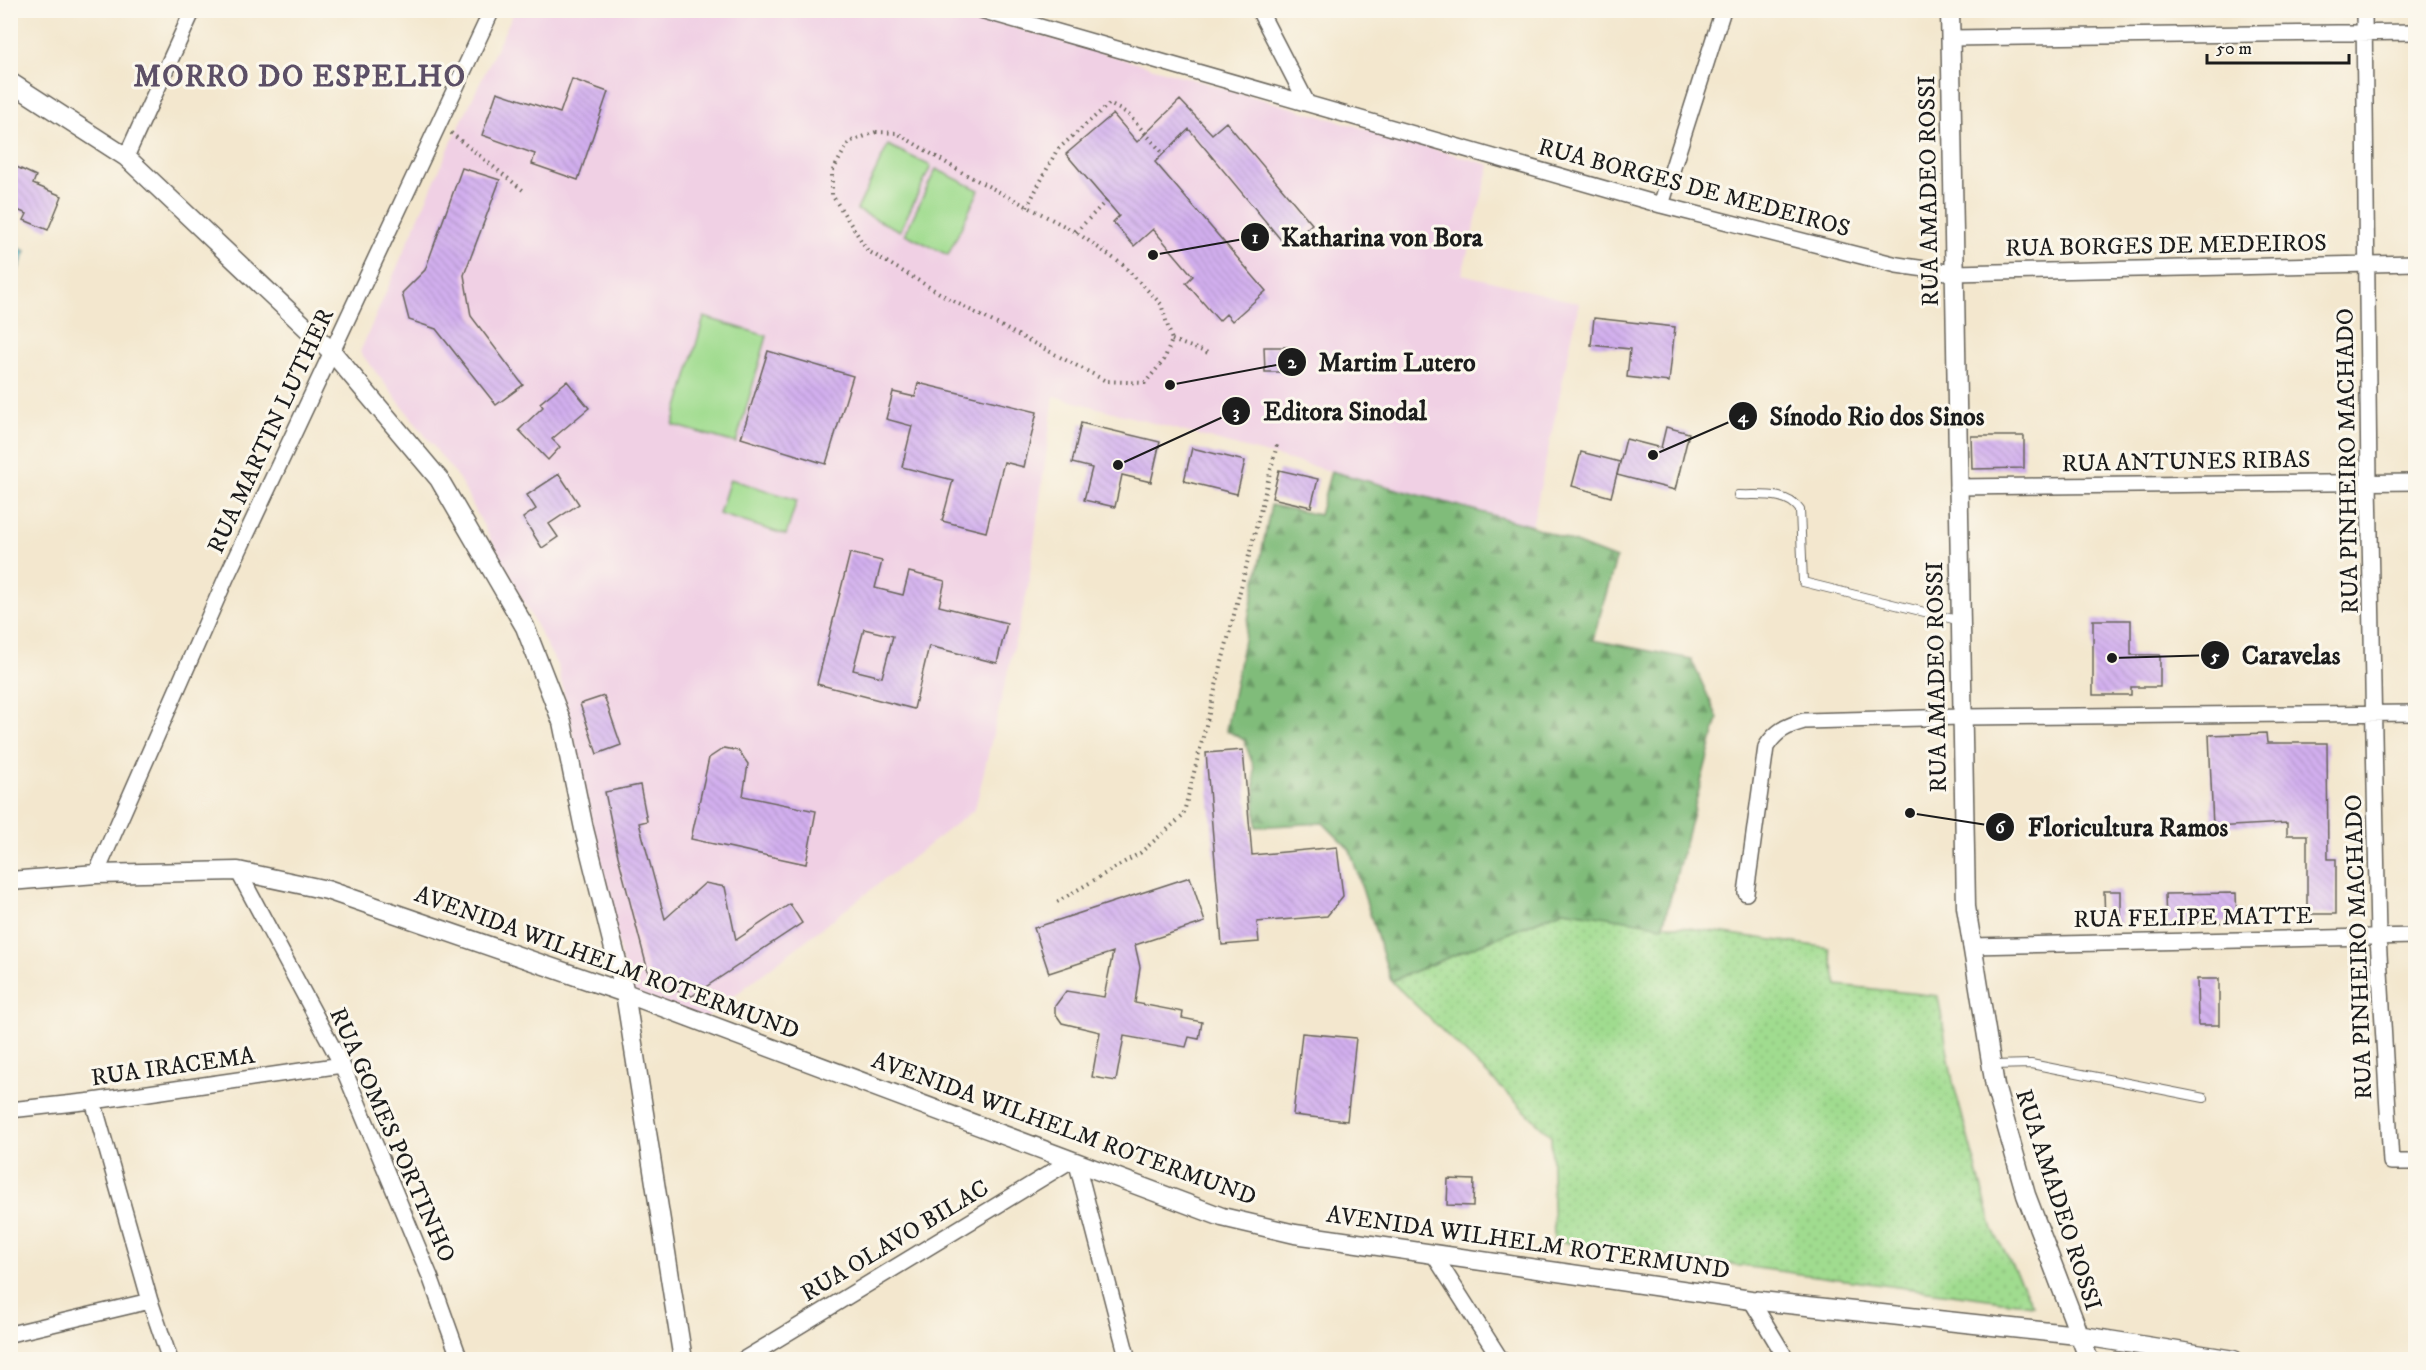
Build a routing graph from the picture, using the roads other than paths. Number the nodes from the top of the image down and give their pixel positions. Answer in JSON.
{"nodes":[{"id":1,"x":193,"y":10,"type":"edge"},
{"id":2,"x":492,"y":10,"type":"edge"},
{"id":3,"x":981,"y":10,"type":"edge"},
{"id":4,"x":1259,"y":10,"type":"edge"},
{"id":5,"x":1723,"y":10,"type":"edge"},
{"id":6,"x":1950,"y":10,"type":"edge"},
{"id":7,"x":2364,"y":10,"type":"edge"},
{"id":8,"x":2415,"y":32,"type":"edge"},
{"id":9,"x":2365,"y":33,"type":"junction"},
{"id":10,"x":1950,"y":38,"type":"junction"},
{"id":11,"x":10,"y":82,"type":"edge"},
{"id":12,"x":1307,"y":103,"type":"junction"},
{"id":13,"x":126,"y":157,"type":"junction"},
{"id":14,"x":1661,"y":205,"type":"junction"},
{"id":15,"x":2368,"y":263,"type":"junction"},
{"id":16,"x":2415,"y":263,"type":"edge"},
{"id":17,"x":1954,"y":273,"type":"junction"},
{"id":18,"x":333,"y":353,"type":"junction"},
{"id":19,"x":2415,"y":482,"type":"edge"},
{"id":20,"x":2369,"y":483,"type":"junction"},
{"id":21,"x":1957,"y":487,"type":"junction"},
{"id":22,"x":1738,"y":495,"type":"dead end"},
{"id":23,"x":1961,"y":621,"type":"junction"},
{"id":24,"x":2415,"y":713,"type":"edge"},
{"id":25,"x":2374,"y":714,"type":"junction"},
{"id":26,"x":1962,"y":717,"type":"junction"},
{"id":27,"x":238,"y":871,"type":"junction"},
{"id":28,"x":96,"y":874,"type":"junction"},
{"id":29,"x":10,"y":882,"type":"edge"},
{"id":30,"x":1746,"y":892,"type":"dead end"},
{"id":31,"x":2415,"y":936,"type":"edge"},
{"id":32,"x":2378,"y":937,"type":"junction"},
{"id":33,"x":1971,"y":946,"type":"junction"},
{"id":34,"x":625,"y":993,"type":"junction"},
{"id":35,"x":342,"y":1065,"type":"junction"},
{"id":36,"x":1991,"y":1065,"type":"junction"},
{"id":37,"x":2204,"y":1098,"type":"dead end"},
{"id":38,"x":93,"y":1101,"type":"junction"},
{"id":39,"x":10,"y":1110,"type":"edge"},
{"id":40,"x":1074,"y":1162,"type":"junction"},
{"id":41,"x":2415,"y":1162,"type":"edge"},
{"id":42,"x":1434,"y":1255,"type":"junction"},
{"id":43,"x":1751,"y":1300,"type":"junction"},
{"id":44,"x":150,"y":1301,"type":"junction"},
{"id":45,"x":10,"y":1335,"type":"edge"},
{"id":46,"x":2077,"y":1335,"type":"junction"},
{"id":47,"x":170,"y":1359,"type":"edge"},
{"id":48,"x":460,"y":1359,"type":"edge"},
{"id":49,"x":684,"y":1359,"type":"edge"},
{"id":50,"x":743,"y":1359,"type":"edge"},
{"id":51,"x":1128,"y":1359,"type":"edge"},
{"id":52,"x":1502,"y":1359,"type":"edge"},
{"id":53,"x":1787,"y":1359,"type":"edge"},
{"id":54,"x":2089,"y":1359,"type":"edge"},
{"id":55,"x":2234,"y":1359,"type":"edge"}],
"edges":[{"from":1,"to":13,"type":"street"},
{"from":2,"to":18,"type":"street","name":"RUA MARTIN LUTHER"},
{"from":3,"to":12,"type":"street","name":"RUA BORGES DE MEDEIROS"},
{"from":4,"to":12,"type":"street"},
{"from":5,"to":14,"type":"street"},
{"from":6,"to":10,"type":"street","name":"RUA AMADEO ROSSI"},
{"from":7,"to":9,"type":"street","name":"RUA PINHEIRO MACHADO"},
{"from":8,"to":9,"type":"street"},
{"from":9,"to":10,"type":"street"},
{"from":9,"to":15,"type":"street","name":"RUA PINHEIRO MACHADO"},
{"from":10,"to":17,"type":"street","name":"RUA AMADEO ROSSI"},
{"from":11,"to":13,"type":"street"},
{"from":12,"to":14,"type":"street","name":"RUA BORGES DE MEDEIROS"},
{"from":13,"to":18,"type":"street"},
{"from":14,"to":17,"type":"street","name":"RUA BORGES DE MEDEIROS"},
{"from":15,"to":16,"type":"street","name":"RUA BORGES DE MEDEIROS"},
{"from":15,"to":17,"type":"street","name":"RUA BORGES DE MEDEIROS"},
{"from":15,"to":20,"type":"street","name":"RUA PINHEIRO MACHADO"},
{"from":17,"to":21,"type":"street","name":"RUA AMADEO ROSSI"},
{"from":18,"to":28,"type":"street","name":"RUA MARTIN LUTHER"},
{"from":18,"to":34,"type":"street"},
{"from":19,"to":20,"type":"street","name":"RUA ANTUNES RIBAS"},
{"from":20,"to":21,"type":"street","name":"RUA ANTUNES RIBAS"},
{"from":20,"to":25,"type":"street","name":"RUA PINHEIRO MACHADO"},
{"from":21,"to":23,"type":"street","name":"RUA AMADEO ROSSI"},
{"from":22,"to":23,"type":"lane"},
{"from":23,"to":26,"type":"street","name":"RUA AMADEO ROSSI"},
{"from":24,"to":25,"type":"street"},
{"from":25,"to":26,"type":"street"},
{"from":25,"to":32,"type":"street","name":"RUA PINHEIRO MACHADO"},
{"from":26,"to":30,"type":"street"},
{"from":26,"to":33,"type":"street","name":"RUA AMADEO ROSSI"},
{"from":27,"to":28,"type":"street","name":"AVENIDA WILHELM ROTERMUND"},
{"from":27,"to":34,"type":"street","name":"AVENIDA WILHELM ROTERMUND"},
{"from":27,"to":35,"type":"street","name":"RUA GOMES PORTINHO"},
{"from":28,"to":29,"type":"street","name":"AVENIDA WILHELM ROTERMUND"},
{"from":31,"to":32,"type":"street","name":"RUA FELIPE MATTE"},
{"from":32,"to":33,"type":"street","name":"RUA FELIPE MATTE"},
{"from":32,"to":41,"type":"street","name":"RUA PINHEIRO MACHADO"},
{"from":33,"to":36,"type":"street","name":"RUA AMADEO ROSSI"},
{"from":34,"to":40,"type":"street","name":"AVENIDA WILHELM ROTERMUND"},
{"from":34,"to":49,"type":"street"},
{"from":35,"to":38,"type":"street","name":"RUA IRACEMA"},
{"from":35,"to":48,"type":"street","name":"RUA GOMES PORTINHO"},
{"from":36,"to":37,"type":"lane"},
{"from":36,"to":46,"type":"street","name":"RUA AMADEO ROSSI"},
{"from":38,"to":39,"type":"street","name":"RUA IRACEMA"},
{"from":38,"to":44,"type":"street"},
{"from":40,"to":42,"type":"street","name":"AVENIDA WILHELM ROTERMUND"},
{"from":40,"to":50,"type":"street","name":"RUA OLAVO BILAC"},
{"from":40,"to":51,"type":"street"},
{"from":42,"to":43,"type":"street","name":"AVENIDA WILHELM ROTERMUND"},
{"from":42,"to":52,"type":"street"},
{"from":43,"to":46,"type":"street","name":"AVENIDA WILHELM ROTERMUND"},
{"from":43,"to":53,"type":"street"},
{"from":44,"to":45,"type":"street"},
{"from":44,"to":47,"type":"street"},
{"from":46,"to":54,"type":"street","name":"RUA AMADEO ROSSI"},
{"from":46,"to":55,"type":"street","name":"AVENIDA WILHELM ROTERMUND"}]}
